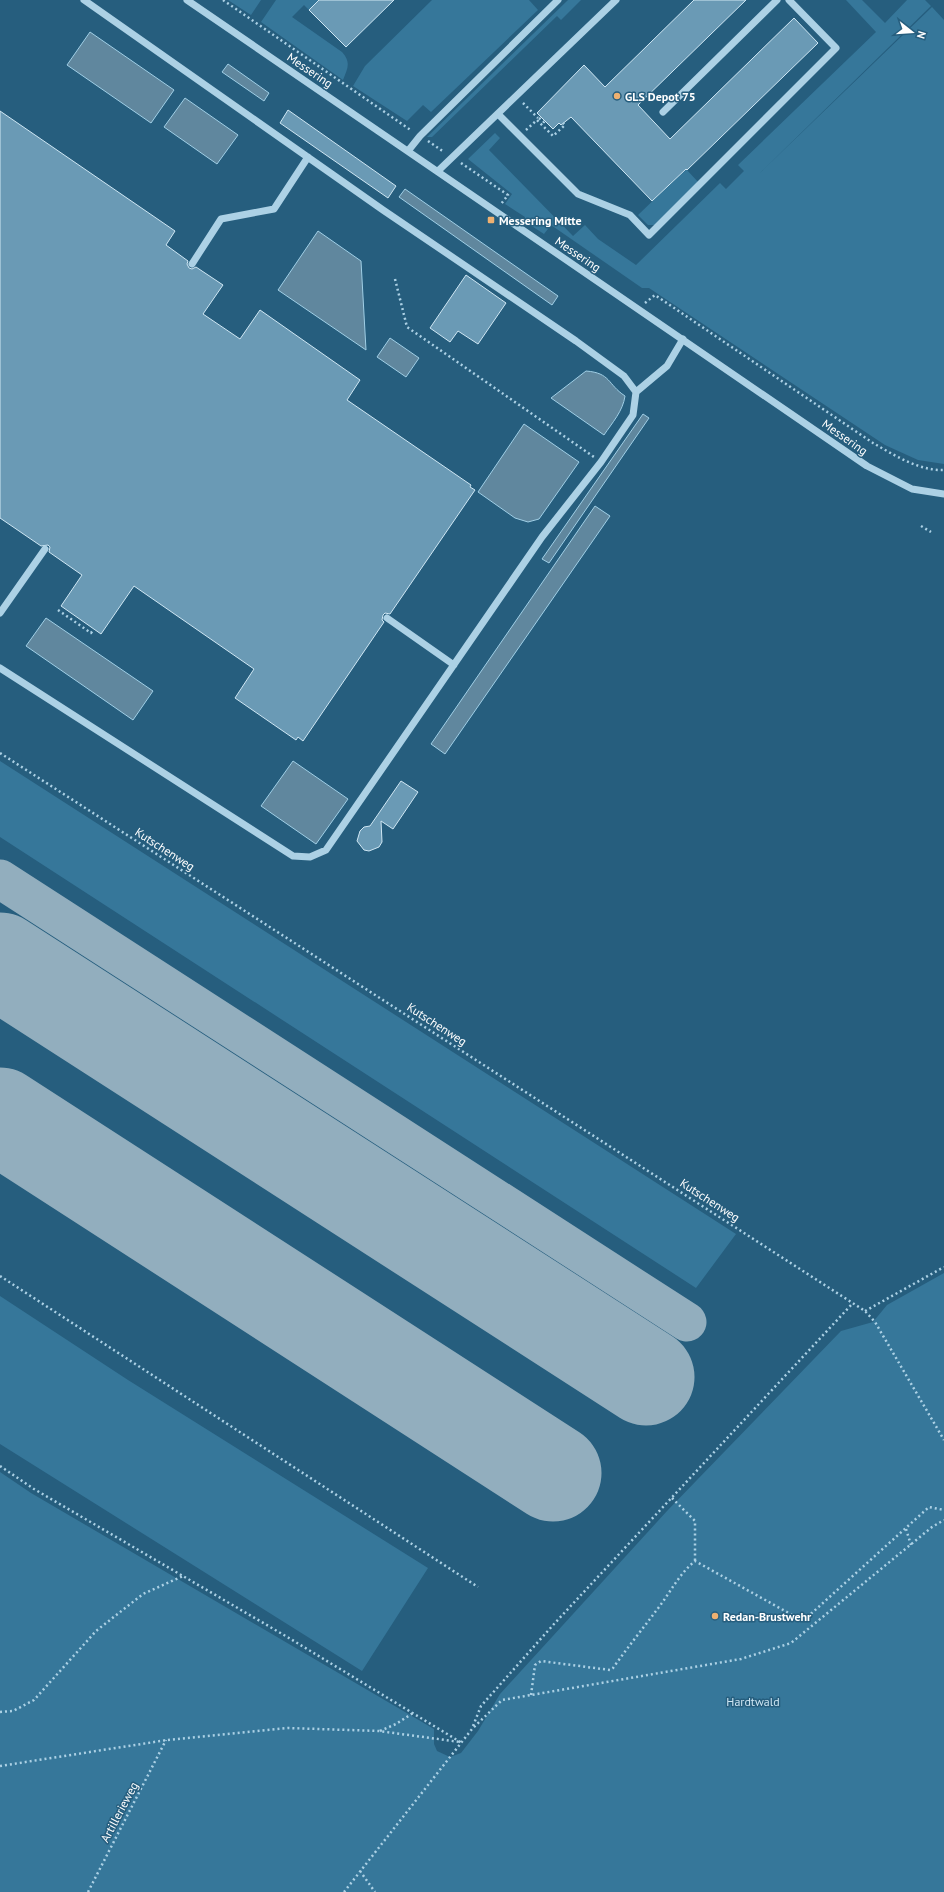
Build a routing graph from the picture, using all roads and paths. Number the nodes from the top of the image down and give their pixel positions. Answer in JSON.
{"nodes":[{"id":1,"x":84,"y":0,"type":"edge"},
{"id":2,"x":187,"y":0,"type":"edge"},
{"id":3,"x":224,"y":0,"type":"edge"},
{"id":4,"x":558,"y":0,"type":"edge"},
{"id":5,"x":616,"y":0,"type":"edge"},
{"id":6,"x":777,"y":0,"type":"edge"},
{"id":7,"x":789,"y":0,"type":"edge"},
{"id":8,"x":516,"y":96,"type":"junction"},
{"id":9,"x":663,"y":112,"type":"dead end"},
{"id":10,"x":498,"y":114,"type":"junction"},
{"id":11,"x":538,"y":119,"type":"junction"},
{"id":12,"x":545,"y":121,"type":"dead end"},
{"id":13,"x":564,"y":123,"type":"dead end"},
{"id":14,"x":420,"y":136,"type":"junction"},
{"id":15,"x":520,"y":136,"type":"junction"},
{"id":16,"x":408,"y":151,"type":"junction"},
{"id":17,"x":308,"y":157,"type":"junction"},
{"id":18,"x":453,"y":158,"type":"junction"},
{"id":19,"x":438,"y":171,"type":"junction"},
{"id":20,"x":507,"y":207,"type":"dead end"},
{"id":21,"x":192,"y":264,"type":"dead end"},
{"id":22,"x":395,"y":279,"type":"dead end"},
{"id":23,"x":638,"y":308,"type":"junction"},
{"id":24,"x":683,"y":339,"type":"junction"},
{"id":25,"x":636,"y":392,"type":"junction"},
{"id":26,"x":601,"y":462,"type":"junction"},
{"id":27,"x":944,"y":470,"type":"edge"},
{"id":28,"x":944,"y":494,"type":"edge"},
{"id":29,"x":921,"y":526,"type":"dead end"},
{"id":30,"x":932,"y":532,"type":"dead end"},
{"id":31,"x":45,"y":549,"type":"dead end"},
{"id":32,"x":58,"y":610,"type":"dead end"},
{"id":33,"x":0,"y":613,"type":"edge"},
{"id":34,"x":387,"y":618,"type":"dead end"},
{"id":35,"x":94,"y":629,"type":"dead end"},
{"id":36,"x":454,"y":665,"type":"junction"},
{"id":37,"x":0,"y":668,"type":"edge"},
{"id":38,"x":0,"y":753,"type":"edge"},
{"id":39,"x":944,"y":1267,"type":"edge"},
{"id":40,"x":0,"y":1276,"type":"edge"},
{"id":41,"x":853,"y":1303,"type":"junction"},
{"id":42,"x":865,"y":1311,"type":"junction"},
{"id":43,"x":944,"y":1440,"type":"edge"},
{"id":44,"x":0,"y":1466,"type":"edge"},
{"id":45,"x":672,"y":1498,"type":"junction"},
{"id":46,"x":944,"y":1510,"type":"edge"},
{"id":47,"x":944,"y":1520,"type":"edge"},
{"id":48,"x":906,"y":1529,"type":"junction"},
{"id":49,"x":911,"y":1545,"type":"junction"},
{"id":50,"x":695,"y":1561,"type":"junction"},
{"id":51,"x":183,"y":1576,"type":"junction"},
{"id":52,"x":478,"y":1588,"type":"dead end"},
{"id":53,"x":531,"y":1694,"type":"junction"},
{"id":54,"x":0,"y":1712,"type":"edge"},
{"id":55,"x":413,"y":1713,"type":"junction"},
{"id":56,"x":472,"y":1729,"type":"junction"},
{"id":57,"x":378,"y":1731,"type":"junction"},
{"id":58,"x":167,"y":1740,"type":"junction"},
{"id":59,"x":462,"y":1742,"type":"junction"},
{"id":60,"x":0,"y":1766,"type":"edge"},
{"id":61,"x":360,"y":1871,"type":"junction"},
{"id":62,"x":88,"y":1892,"type":"edge"},
{"id":63,"x":344,"y":1892,"type":"edge"},
{"id":64,"x":375,"y":1892,"type":"edge"}],
"edges":[{"from":1,"to":17,"type":"street"},
{"from":2,"to":16,"type":"street","name":"Messering"},
{"from":3,"to":14,"type":"path"},
{"from":4,"to":14,"type":"street"},
{"from":5,"to":8,"type":"street"},
{"from":6,"to":9,"type":"street"},
{"from":7,"to":15,"type":"street"},
{"from":8,"to":10,"type":"street"},
{"from":8,"to":11,"type":"path"},
{"from":10,"to":15,"type":"street"},
{"from":10,"to":18,"type":"street"},
{"from":11,"to":12,"type":"path"},
{"from":11,"to":13,"type":"path"},
{"from":11,"to":15,"type":"path"},
{"from":14,"to":16,"type":"street"},
{"from":14,"to":18,"type":"path"},
{"from":16,"to":19,"type":"street","name":"Messering"},
{"from":17,"to":21,"type":"street"},
{"from":17,"to":25,"type":"street"},
{"from":18,"to":19,"type":"street"},
{"from":18,"to":20,"type":"path"},
{"from":19,"to":23,"type":"street","name":"Messering"},
{"from":22,"to":26,"type":"path"},
{"from":23,"to":24,"type":"street","name":"Messering"},
{"from":23,"to":27,"type":"path"},
{"from":24,"to":25,"type":"street"},
{"from":24,"to":28,"type":"street","name":"Messering"},
{"from":25,"to":26,"type":"street"},
{"from":26,"to":36,"type":"street"},
{"from":29,"to":30,"type":"path"},
{"from":31,"to":33,"type":"street"},
{"from":32,"to":35,"type":"path"},
{"from":34,"to":36,"type":"street"},
{"from":36,"to":37,"type":"street"},
{"from":38,"to":41,"type":"path","name":"Kutschenweg"},
{"from":39,"to":42,"type":"path"},
{"from":40,"to":52,"type":"path"},
{"from":41,"to":42,"type":"path","name":"Kutschenweg"},
{"from":41,"to":45,"type":"path"},
{"from":42,"to":43,"type":"path","name":"Kutschenweg"},
{"from":44,"to":51,"type":"path"},
{"from":45,"to":50,"type":"path"},
{"from":45,"to":56,"type":"path"},
{"from":46,"to":48,"type":"path"},
{"from":47,"to":49,"type":"path"},
{"from":48,"to":49,"type":"path"},
{"from":48,"to":50,"type":"path"},
{"from":49,"to":53,"type":"path"},
{"from":50,"to":53,"type":"path"},
{"from":51,"to":54,"type":"path"},
{"from":51,"to":55,"type":"path"},
{"from":53,"to":56,"type":"path"},
{"from":55,"to":57,"type":"path"},
{"from":55,"to":59,"type":"path"},
{"from":56,"to":59,"type":"path"},
{"from":57,"to":58,"type":"path"},
{"from":57,"to":59,"type":"path"},
{"from":58,"to":60,"type":"path"},
{"from":58,"to":62,"type":"path","name":"Artillerieweg"},
{"from":59,"to":61,"type":"path"},
{"from":61,"to":63,"type":"path"},
{"from":61,"to":64,"type":"path"}]}
